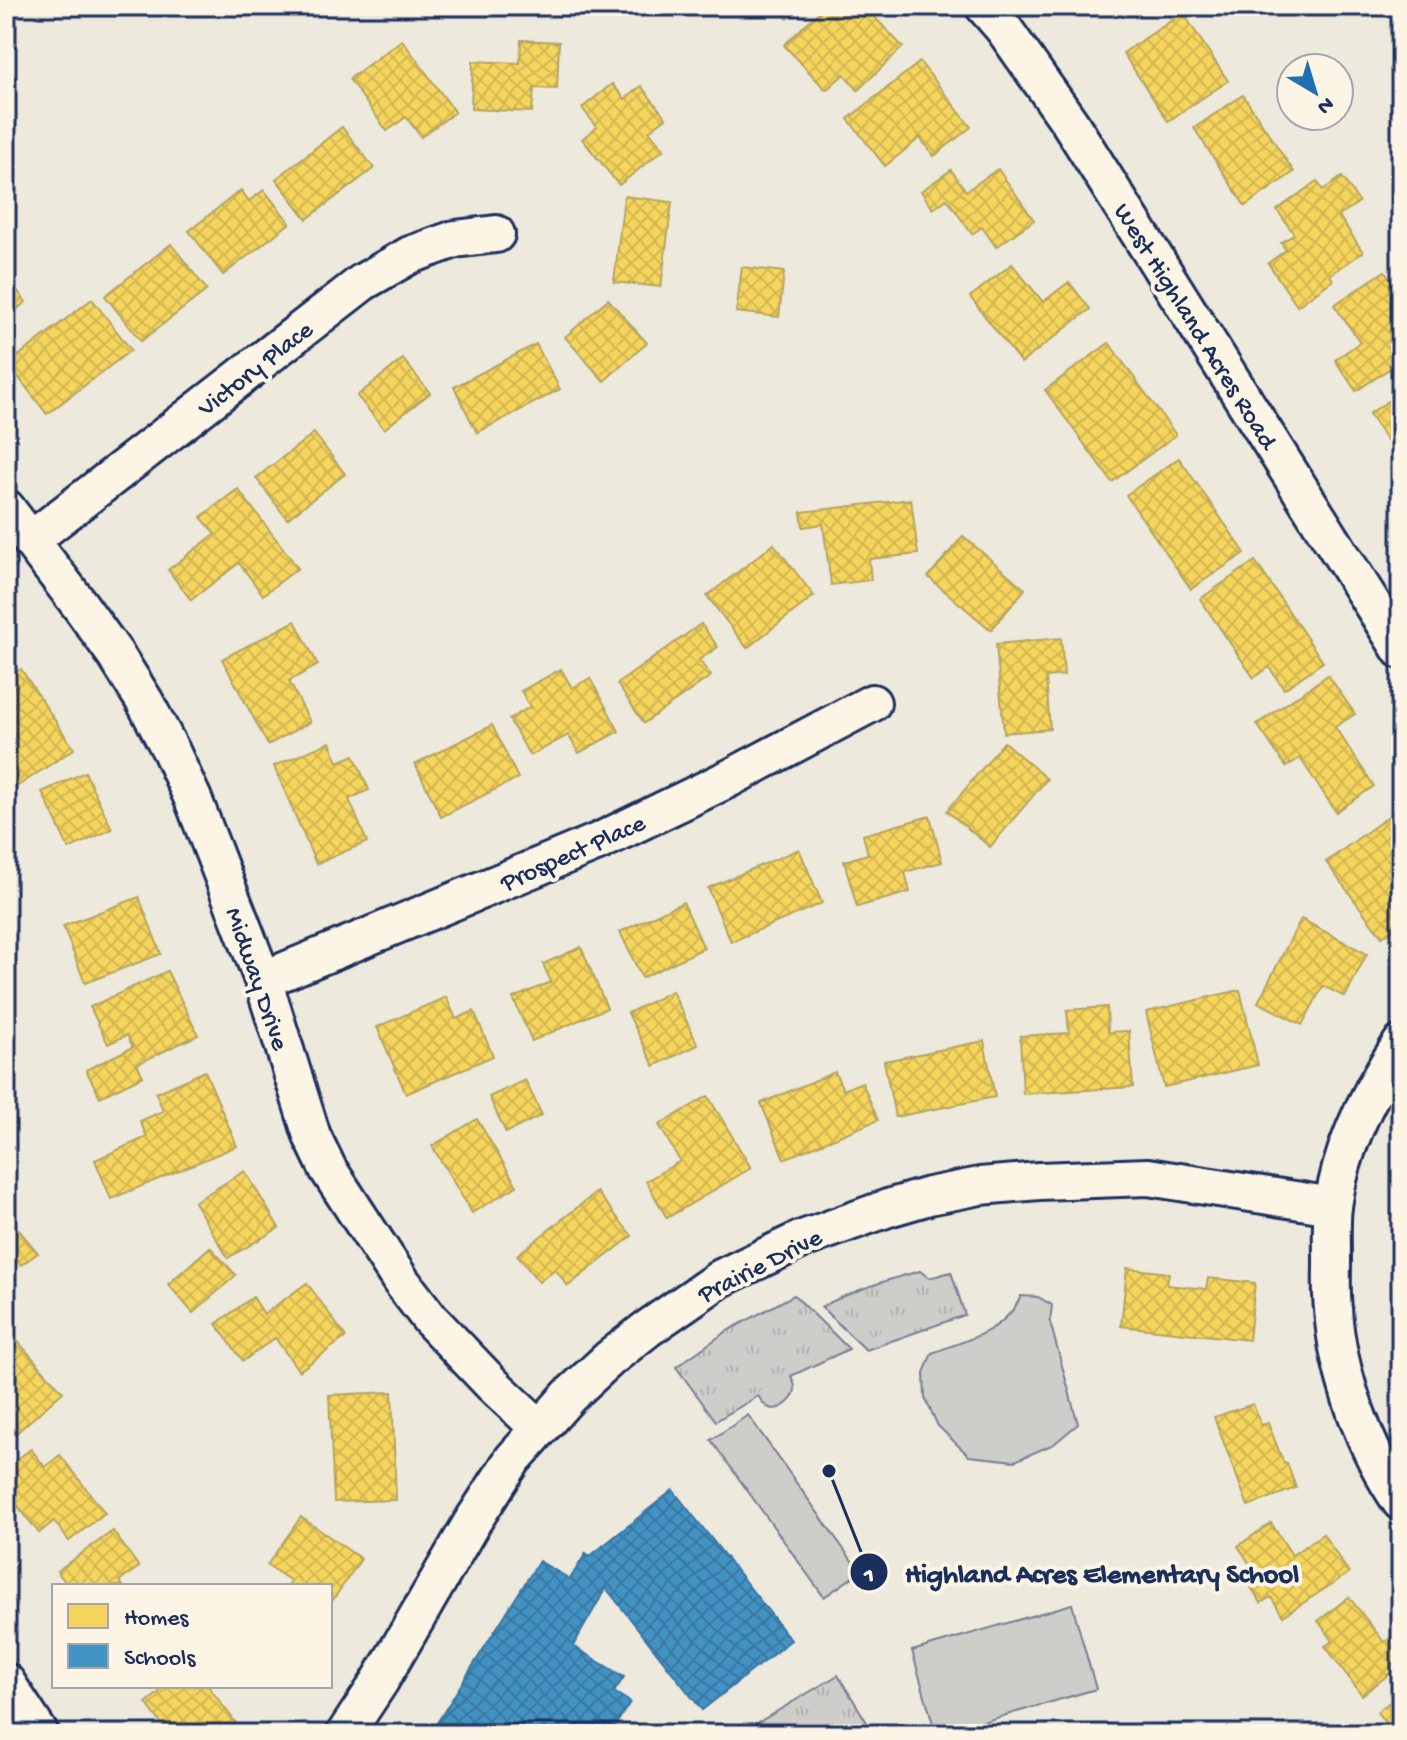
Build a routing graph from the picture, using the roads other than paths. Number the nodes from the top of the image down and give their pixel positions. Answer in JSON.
{"nodes":[{"id":1,"x":984,"y":6,"type":"edge"},
{"id":2,"x":496,"y":234,"type":"dead end"},
{"id":3,"x":6,"y":508,"type":"edge"},
{"id":4,"x":31,"y":540,"type":"junction"},
{"id":5,"x":1401,"y":650,"type":"edge"},
{"id":6,"x":872,"y":703,"type":"dead end"},
{"id":7,"x":263,"y":980,"type":"junction"},
{"id":8,"x":1401,"y":1044,"type":"edge"},
{"id":9,"x":1333,"y":1206,"type":"junction"},
{"id":10,"x":539,"y":1428,"type":"junction"},
{"id":11,"x":1401,"y":1502,"type":"edge"},
{"id":12,"x":6,"y":1682,"type":"edge"},
{"id":13,"x":40,"y":1734,"type":"edge"},
{"id":14,"x":345,"y":1734,"type":"edge"}],
"edges":[{"from":1,"to":5,"type":"street","name":"West Highland Acres Road"},
{"from":2,"to":4,"type":"street","name":"Victory Place"},
{"from":3,"to":4,"type":"street","name":"Midway Drive"},
{"from":4,"to":7,"type":"street","name":"Midway Drive"},
{"from":6,"to":7,"type":"street","name":"Prospect Place"},
{"from":7,"to":10,"type":"street","name":"Midway Drive"},
{"from":8,"to":9,"type":"street"},
{"from":9,"to":10,"type":"street","name":"Prairie Drive"},
{"from":9,"to":11,"type":"street"},
{"from":10,"to":14,"type":"street","name":"Prairie Drive"},
{"from":12,"to":13,"type":"street"}]}
